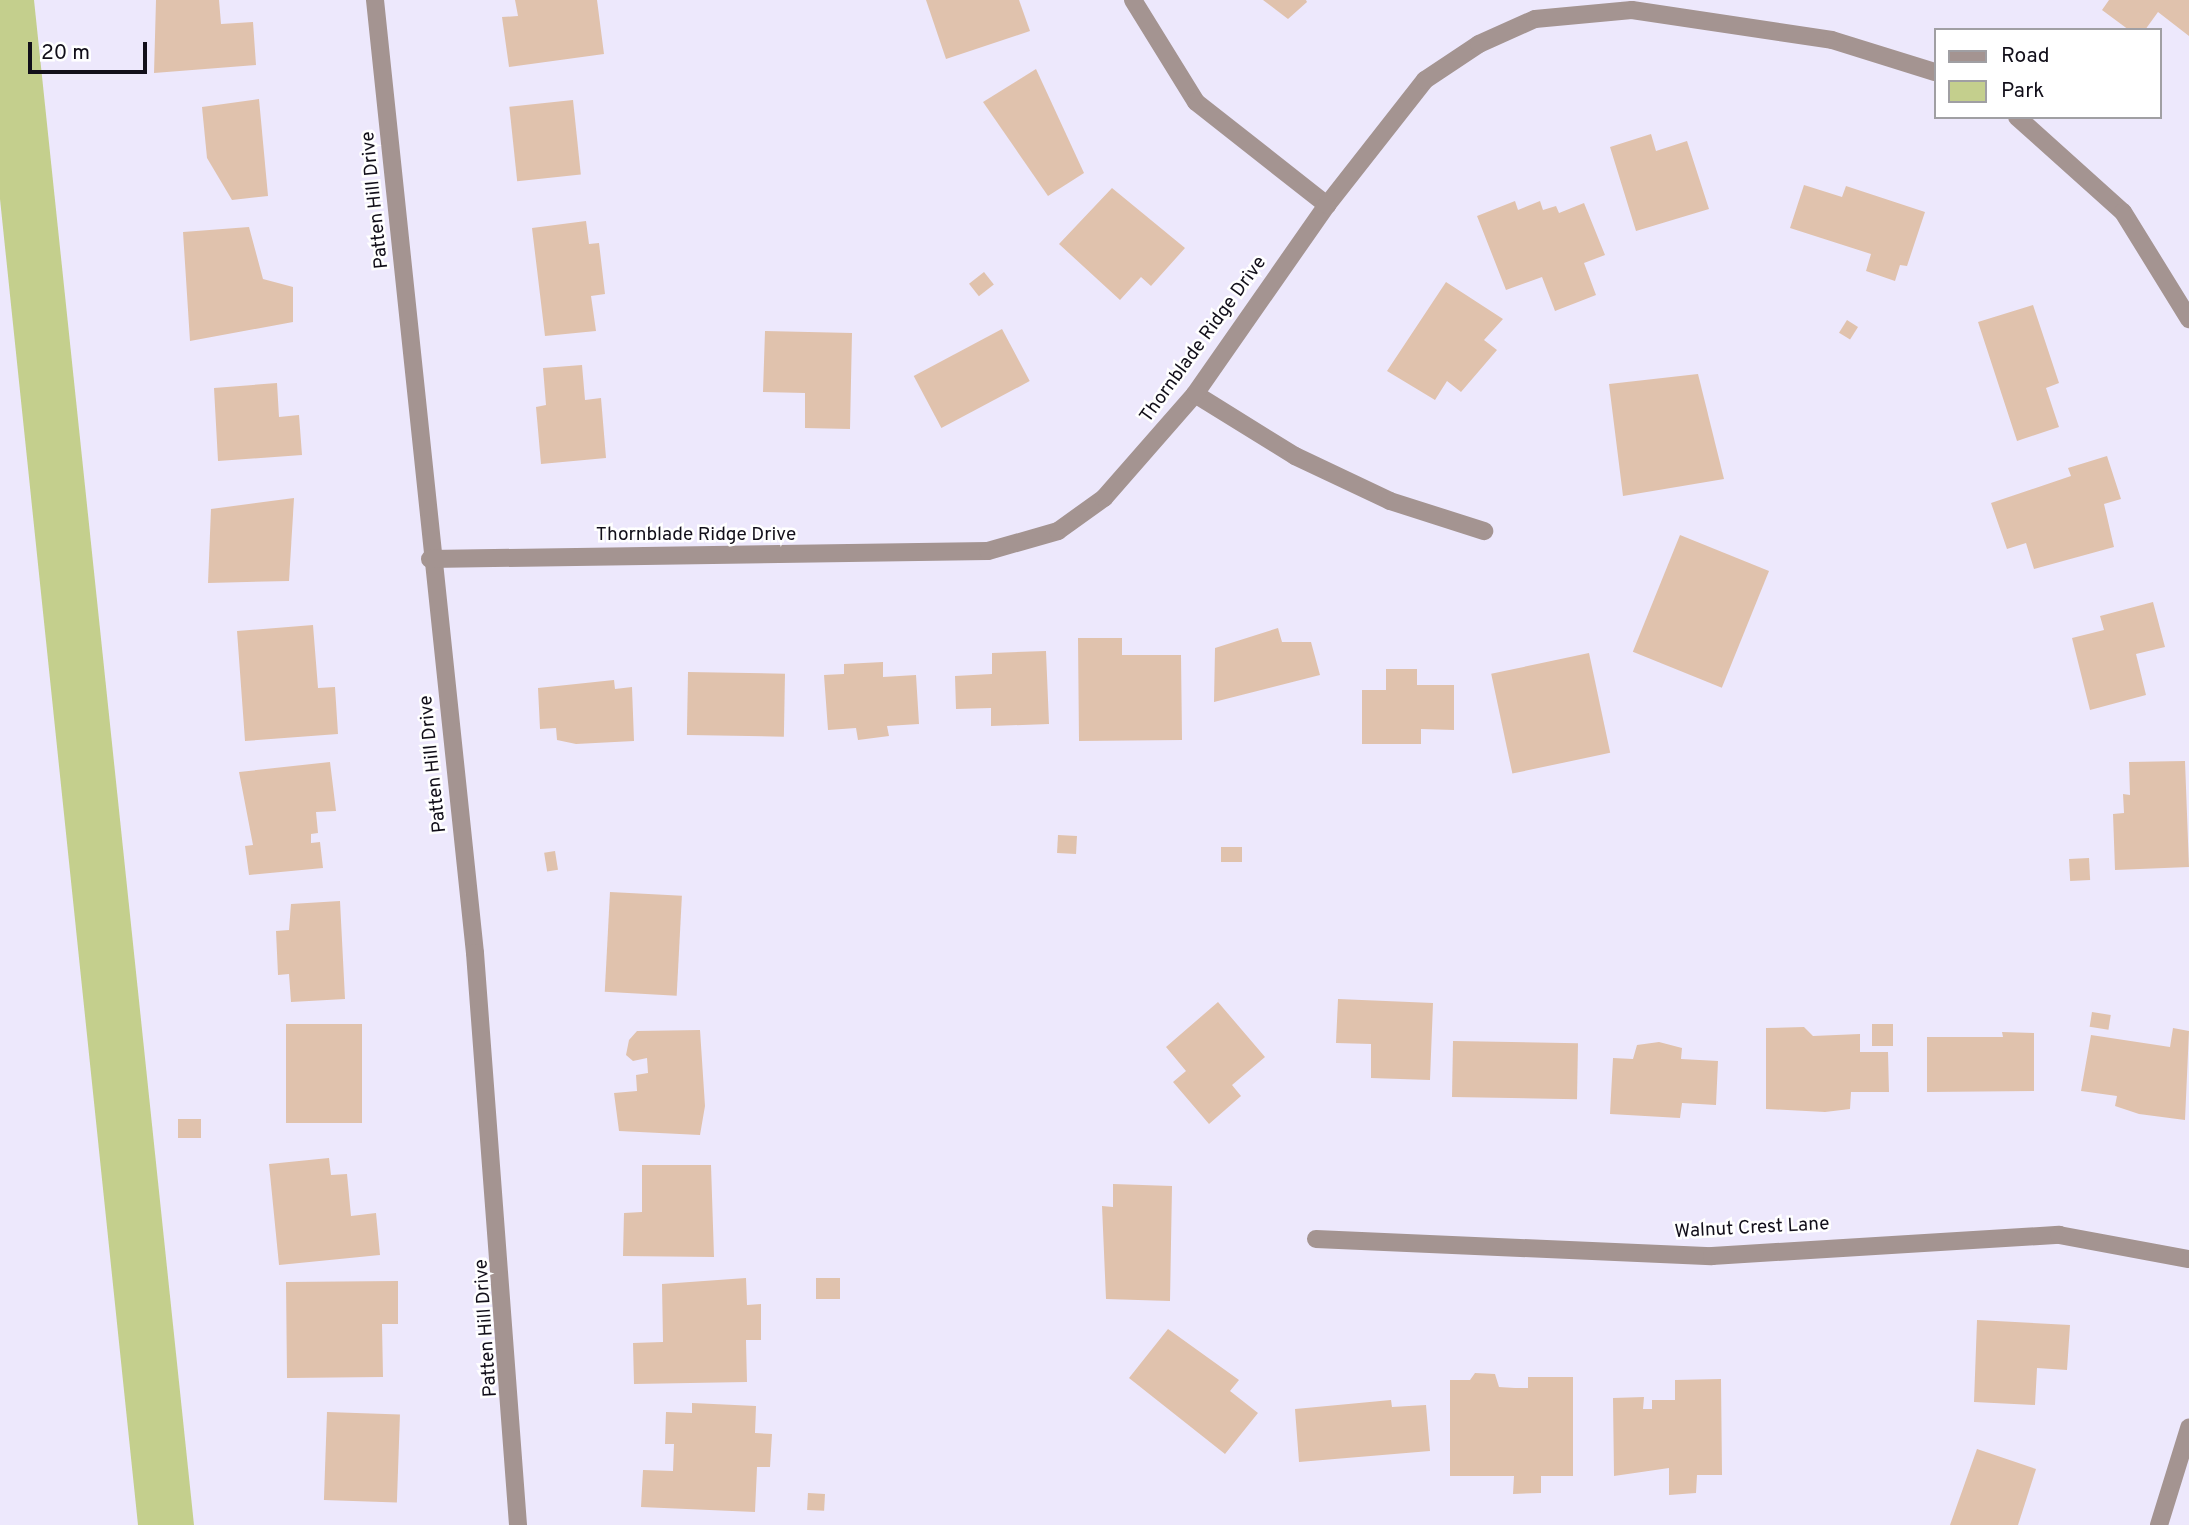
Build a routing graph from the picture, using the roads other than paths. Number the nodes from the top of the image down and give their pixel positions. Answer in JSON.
{"nodes":[{"id":1,"x":375,"y":0,"type":"edge"},
{"id":2,"x":1133,"y":0,"type":"edge"},
{"id":3,"x":1934,"y":72,"type":"edge"},
{"id":4,"x":2019,"y":119,"type":"edge"},
{"id":5,"x":1327,"y":205,"type":"junction"},
{"id":6,"x":2189,"y":319,"type":"edge"},
{"id":7,"x":1195,"y":394,"type":"junction"},
{"id":8,"x":1484,"y":531,"type":"dead end"},
{"id":9,"x":430,"y":559,"type":"junction"},
{"id":10,"x":1316,"y":1239,"type":"dead end"},
{"id":11,"x":2189,"y":1259,"type":"edge"},
{"id":12,"x":2189,"y":1428,"type":"edge"},
{"id":13,"x":518,"y":1525,"type":"edge"},
{"id":14,"x":2159,"y":1525,"type":"edge"}],
"edges":[{"from":1,"to":9,"type":"street","name":"Patten Hill Drive"},
{"from":2,"to":5,"type":"street"},
{"from":3,"to":5,"type":"street","name":"Thornblade Ridge Drive"},
{"from":4,"to":6,"type":"street"},
{"from":5,"to":7,"type":"street","name":"Thornblade Ridge Drive"},
{"from":7,"to":8,"type":"street"},
{"from":7,"to":9,"type":"street","name":"Thornblade Ridge Drive"},
{"from":9,"to":13,"type":"street","name":"Patten Hill Drive"},
{"from":10,"to":11,"type":"street","name":"Walnut Crest Lane"},
{"from":12,"to":14,"type":"street"}]}
